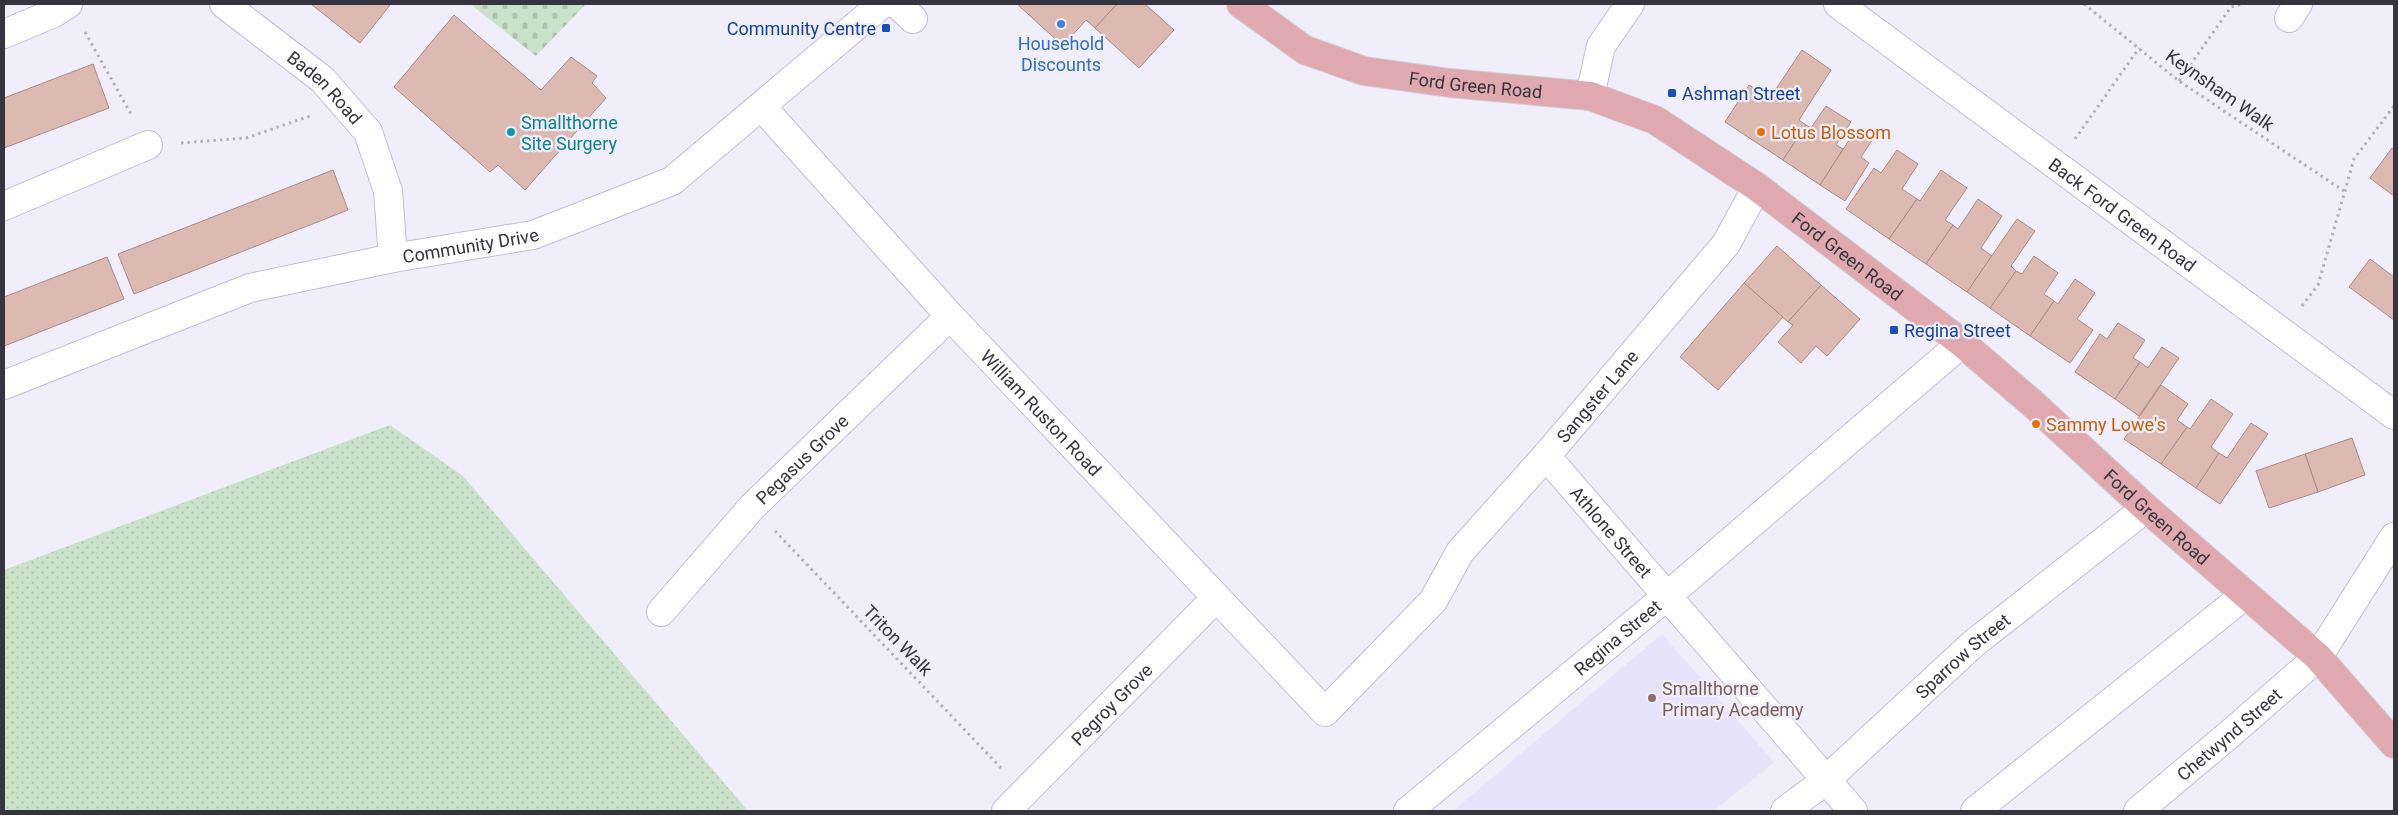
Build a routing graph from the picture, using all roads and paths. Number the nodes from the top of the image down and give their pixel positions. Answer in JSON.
{"nodes":[{"id":1,"x":68,"y":4,"type":"edge"},
{"id":2,"x":224,"y":4,"type":"edge"},
{"id":3,"x":882,"y":4,"type":"edge"},
{"id":4,"x":1241,"y":4,"type":"edge"},
{"id":5,"x":1630,"y":4,"type":"edge"},
{"id":6,"x":2084,"y":4,"type":"edge"},
{"id":7,"x":2242,"y":4,"type":"edge"},
{"id":8,"x":1849,"y":7,"type":"edge"},
{"id":9,"x":83,"y":29,"type":"dead end"},
{"id":10,"x":4,"y":34,"type":"edge"},
{"id":11,"x":2138,"y":48,"type":"junction"},
{"id":12,"x":2179,"y":81,"type":"junction"},
{"id":13,"x":1590,"y":96,"type":"junction"},
{"id":14,"x":344,"y":104,"type":"junction"},
{"id":15,"x":2394,"y":106,"type":"edge"},
{"id":16,"x":762,"y":107,"type":"junction"},
{"id":17,"x":148,"y":145,"type":"junction"},
{"id":18,"x":2056,"y":166,"type":"junction"},
{"id":19,"x":1757,"y":188,"type":"junction"},
{"id":20,"x":2344,"y":191,"type":"junction"},
{"id":21,"x":4,"y":206,"type":"edge"},
{"id":22,"x":393,"y":258,"type":"junction"},
{"id":23,"x":950,"y":316,"type":"junction"},
{"id":24,"x":2281,"y":333,"type":"junction"},
{"id":25,"x":1962,"y":343,"type":"junction"},
{"id":26,"x":4,"y":385,"type":"edge"},
{"id":27,"x":2394,"y":415,"type":"edge"},
{"id":28,"x":1546,"y":456,"type":"junction"},
{"id":29,"x":752,"y":507,"type":"junction"},
{"id":30,"x":2146,"y":508,"type":"junction"},
{"id":31,"x":2394,"y":537,"type":"edge"},
{"id":32,"x":2245,"y":595,"type":"junction"},
{"id":33,"x":1667,"y":596,"type":"junction"},
{"id":34,"x":1216,"y":598,"type":"junction"},
{"id":35,"x":661,"y":612,"type":"dead end"},
{"id":36,"x":2318,"y":657,"type":"junction"},
{"id":37,"x":1325,"y":712,"type":"joint"},
{"id":38,"x":2394,"y":744,"type":"edge"},
{"id":39,"x":1826,"y":780,"type":"junction"},
{"id":40,"x":1015,"y":802,"type":"edge"},
{"id":41,"x":1408,"y":811,"type":"edge"},
{"id":42,"x":1785,"y":811,"type":"edge"},
{"id":43,"x":1853,"y":811,"type":"edge"},
{"id":44,"x":1976,"y":811,"type":"edge"},
{"id":45,"x":2138,"y":811,"type":"edge"}],
"edges":[{"from":1,"to":10,"type":"street"},
{"from":2,"to":14,"type":"street","name":"Baden Road"},
{"from":3,"to":16,"type":"street","name":"Community Drive"},
{"from":4,"to":13,"type":"main road","name":"Ford Green Road"},
{"from":5,"to":13,"type":"street"},
{"from":6,"to":11,"type":"path","name":"Keynsham Walk"},
{"from":7,"to":12,"type":"path"},
{"from":8,"to":18,"type":"street","name":"Back Ford Green Road"},
{"from":9,"to":17,"type":"path"},
{"from":11,"to":12,"type":"path","name":"Keynsham Walk"},
{"from":11,"to":18,"type":"path"},
{"from":12,"to":20,"type":"path","name":"Keynsham Walk"},
{"from":13,"to":19,"type":"main road","name":"Ford Green Road"},
{"from":14,"to":17,"type":"path"},
{"from":14,"to":22,"type":"street","name":"Baden Road"},
{"from":15,"to":20,"type":"path"},
{"from":16,"to":22,"type":"street","name":"Community Drive"},
{"from":16,"to":23,"type":"street","name":"William Ruston Road"},
{"from":17,"to":21,"type":"street"},
{"from":18,"to":24,"type":"street","name":"Back Ford Green Road"},
{"from":19,"to":25,"type":"main road","name":"Ford Green Road"},
{"from":19,"to":28,"type":"street","name":"Sangster Lane"},
{"from":20,"to":24,"type":"path"},
{"from":22,"to":26,"type":"street","name":"Community Drive"},
{"from":23,"to":29,"type":"street","name":"Pegasus Grove"},
{"from":23,"to":34,"type":"street","name":"William Ruston Road"},
{"from":24,"to":27,"type":"street","name":"Back Ford Green Road"},
{"from":25,"to":30,"type":"main road","name":"Ford Green Road"},
{"from":25,"to":33,"type":"street","name":"Regina Street"},
{"from":28,"to":33,"type":"street","name":"Athlone Street"},
{"from":28,"to":37,"type":"street","name":"Sangster Lane"},
{"from":29,"to":35,"type":"street","name":"Pegasus Grove"},
{"from":29,"to":40,"type":"path","name":"Triton Walk"},
{"from":30,"to":32,"type":"main road","name":"Ford Green Road"},
{"from":30,"to":39,"type":"street","name":"Sparrow Street"},
{"from":31,"to":36,"type":"street","name":"Chetwynd Street"},
{"from":32,"to":36,"type":"main road","name":"Ford Green Road"},
{"from":32,"to":44,"type":"street"},
{"from":33,"to":39,"type":"street","name":"Athlone Street"},
{"from":33,"to":41,"type":"street","name":"Regina Street"},
{"from":34,"to":37,"type":"street","name":"William Ruston Road"},
{"from":34,"to":40,"type":"street","name":"Pegroy Grove"},
{"from":36,"to":38,"type":"main road","name":"Ford Green Road"},
{"from":36,"to":45,"type":"street","name":"Chetwynd Street"},
{"from":39,"to":42,"type":"street","name":"Sparrow Street"},
{"from":39,"to":43,"type":"street","name":"Athlone Street"}]}
